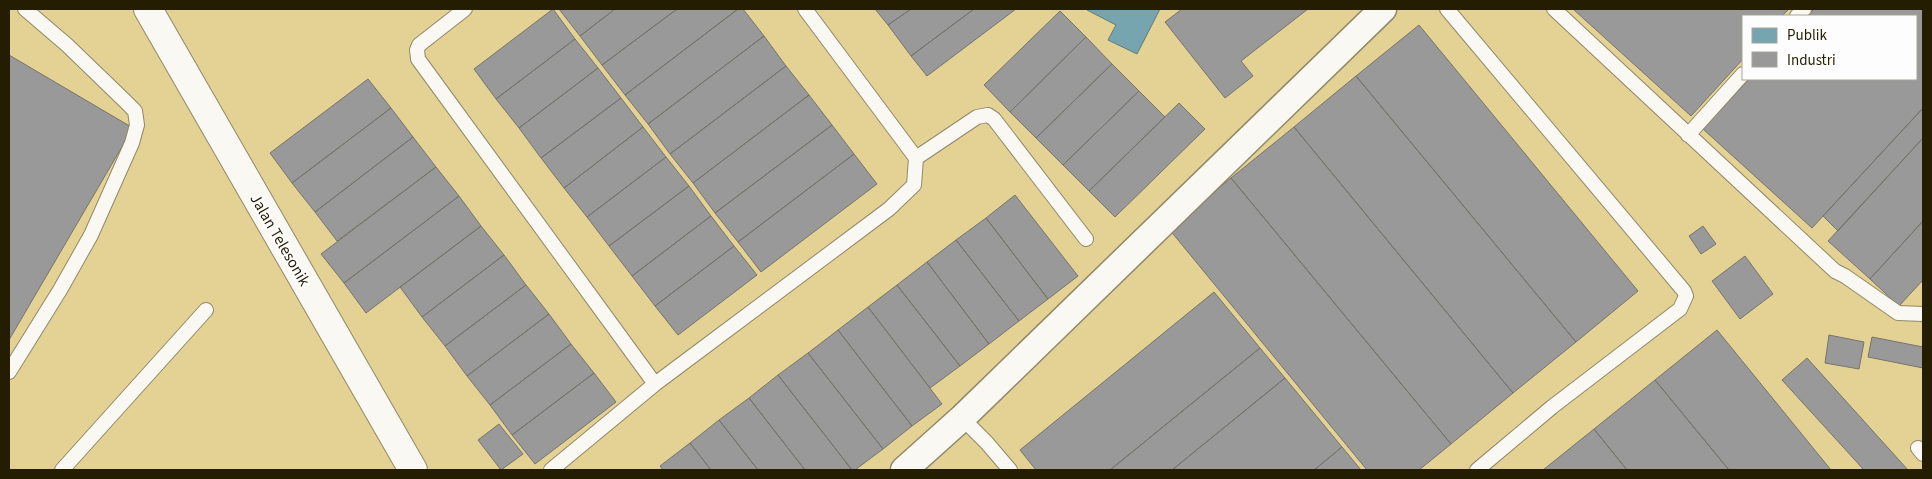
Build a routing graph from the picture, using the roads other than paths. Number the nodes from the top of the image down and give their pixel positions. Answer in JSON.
{"nodes":[{"id":1,"x":148,"y":9,"type":"edge"},
{"id":2,"x":465,"y":9,"type":"edge"},
{"id":3,"x":805,"y":9,"type":"edge"},
{"id":4,"x":1383,"y":9,"type":"edge"},
{"id":5,"x":1447,"y":9,"type":"edge"},
{"id":6,"x":1554,"y":9,"type":"edge"},
{"id":7,"x":33,"y":10,"type":"edge"},
{"id":8,"x":1742,"y":75,"type":"edge"},
{"id":9,"x":1688,"y":135,"type":"junction"},
{"id":10,"x":916,"y":158,"type":"junction"},
{"id":11,"x":1086,"y":239,"type":"dead end"},
{"id":12,"x":206,"y":310,"type":"dead end"},
{"id":13,"x":1923,"y":314,"type":"edge"},
{"id":14,"x":9,"y":372,"type":"edge"},
{"id":15,"x":655,"y":384,"type":"junction"},
{"id":16,"x":962,"y":418,"type":"junction"},
{"id":17,"x":62,"y":470,"type":"edge"},
{"id":18,"x":413,"y":470,"type":"edge"},
{"id":19,"x":551,"y":470,"type":"edge"},
{"id":20,"x":904,"y":470,"type":"edge"},
{"id":21,"x":1010,"y":470,"type":"edge"},
{"id":22,"x":1477,"y":470,"type":"edge"}],
"edges":[{"from":1,"to":18,"type":"street","name":"Jalan Telesonik"},
{"from":2,"to":15,"type":"lane"},
{"from":3,"to":10,"type":"lane"},
{"from":4,"to":16,"type":"street"},
{"from":5,"to":22,"type":"lane"},
{"from":6,"to":9,"type":"lane"},
{"from":7,"to":14,"type":"lane"},
{"from":8,"to":9,"type":"lane"},
{"from":9,"to":13,"type":"lane"},
{"from":10,"to":11,"type":"lane"},
{"from":10,"to":15,"type":"lane"},
{"from":12,"to":17,"type":"lane"},
{"from":15,"to":19,"type":"lane"},
{"from":16,"to":20,"type":"street"},
{"from":16,"to":21,"type":"lane"}]}
